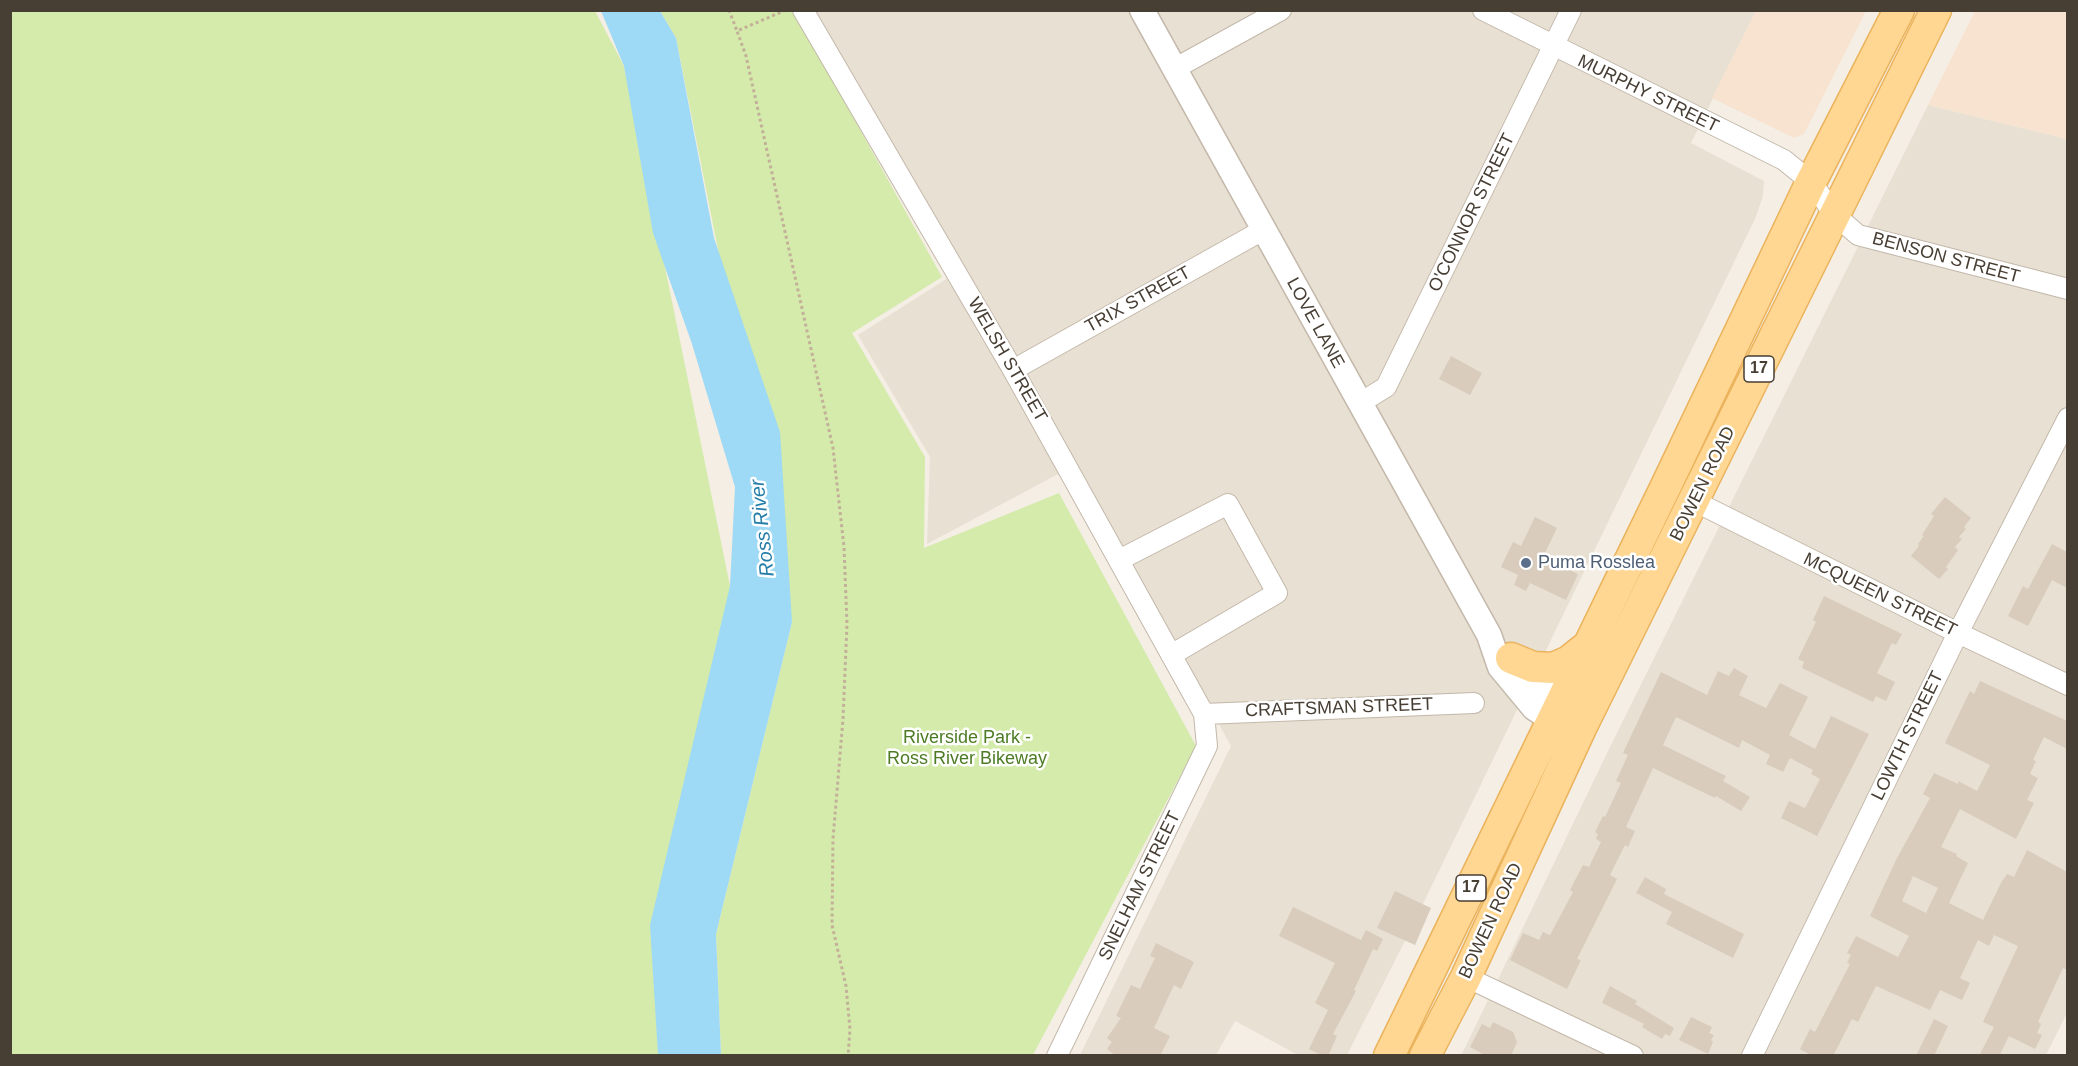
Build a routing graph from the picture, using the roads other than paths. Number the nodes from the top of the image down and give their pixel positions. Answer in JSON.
{"nodes":[{"id":1,"x":803,"y":10,"type":"edge"},
{"id":2,"x":1142,"y":10,"type":"edge"},
{"id":3,"x":1281,"y":10,"type":"edge"},
{"id":4,"x":1483,"y":10,"type":"edge"},
{"id":5,"x":1571,"y":10,"type":"edge"},
{"id":6,"x":1899,"y":10,"type":"edge"},
{"id":7,"x":1936,"y":10,"type":"edge"},
{"id":8,"x":1553,"y":47,"type":"junction"},
{"id":9,"x":1174,"y":69,"type":"junction"},
{"id":10,"x":1811,"y":182,"type":"junction"},
{"id":11,"x":1835,"y":215,"type":"junction"},
{"id":12,"x":1263,"y":230,"type":"junction"},
{"id":13,"x":2067,"y":289,"type":"edge"},
{"id":14,"x":1013,"y":370,"type":"junction"},
{"id":15,"x":1360,"y":403,"type":"junction"},
{"id":16,"x":2067,"y":418,"type":"edge"},
{"id":17,"x":1694,"y":501,"type":"junction"},
{"id":18,"x":1119,"y":560,"type":"junction"},
{"id":19,"x":1958,"y":633,"type":"junction"},
{"id":20,"x":1488,"y":635,"type":"junction"},
{"id":21,"x":1590,"y":644,"type":"junction"},
{"id":22,"x":1171,"y":656,"type":"junction"},
{"id":23,"x":1511,"y":658,"type":"junction"},
{"id":24,"x":2067,"y":686,"type":"edge"},
{"id":25,"x":1473,"y":703,"type":"dead end"},
{"id":26,"x":1204,"y":714,"type":"junction"},
{"id":27,"x":1564,"y":718,"type":"junction"},
{"id":28,"x":1466,"y":976,"type":"junction"},
{"id":29,"x":1058,"y":1056,"type":"edge"},
{"id":30,"x":1389,"y":1056,"type":"edge"},
{"id":31,"x":1425,"y":1056,"type":"edge"},
{"id":32,"x":1633,"y":1056,"type":"edge"},
{"id":33,"x":1752,"y":1056,"type":"edge"}],
"edges":[{"from":1,"to":14,"type":"street","name":"WELSH STREET"},
{"from":2,"to":9,"type":"street","name":"LOVE LANE"},
{"from":3,"to":9,"type":"street"},
{"from":4,"to":8,"type":"street","name":"MURPHY STREET"},
{"from":5,"to":8,"type":"street","name":"O'CONNOR STREET"},
{"from":6,"to":10,"type":"main road","name":"BOWEN ROAD","number":"17"},
{"from":7,"to":11,"type":"main road","name":"BOWEN ROAD","number":"17"},
{"from":8,"to":10,"type":"street","name":"MURPHY STREET"},
{"from":8,"to":15,"type":"street","name":"O'CONNOR STREET"},
{"from":9,"to":12,"type":"street","name":"LOVE LANE"},
{"from":10,"to":11,"type":"street","name":"BENSON STREET"},
{"from":10,"to":21,"type":"main road","name":"BOWEN ROAD","number":"17"},
{"from":11,"to":13,"type":"street","name":"BENSON STREET"},
{"from":11,"to":17,"type":"main road","name":"BOWEN ROAD","number":"17"},
{"from":12,"to":14,"type":"street","name":"TRIX STREET"},
{"from":12,"to":15,"type":"street","name":"LOVE LANE"},
{"from":14,"to":18,"type":"street","name":"WELSH STREET"},
{"from":15,"to":20,"type":"street","name":"LOVE LANE"},
{"from":16,"to":19,"type":"street","name":"LOWTH STREET"},
{"from":17,"to":19,"type":"street","name":"MCQUEEN STREET"},
{"from":17,"to":27,"type":"main road","name":"BOWEN ROAD","number":"17"},
{"from":18,"to":22,"type":"street","name":"WELSH STREET"},
{"from":18,"to":22,"type":"street"},
{"from":19,"to":24,"type":"street","name":"MCQUEEN STREET"},
{"from":19,"to":33,"type":"street","name":"LOWTH STREET"},
{"from":20,"to":23,"type":"street","name":"LOVE LANE"},
{"from":20,"to":27,"type":"street","name":"LOVE LANE"},
{"from":21,"to":23,"type":"main road"},
{"from":21,"to":27,"type":"main road","name":"BOWEN ROAD","number":"17"},
{"from":22,"to":26,"type":"street","name":"WELSH STREET"},
{"from":23,"to":27,"type":"street","name":"LOVE LANE"},
{"from":25,"to":26,"type":"street","name":"CRAFTSMAN STREET"},
{"from":26,"to":29,"type":"street","name":"SNELHAM STREET"},
{"from":27,"to":28,"type":"main road","name":"BOWEN ROAD","number":"17"},
{"from":27,"to":30,"type":"main road","name":"BOWEN ROAD","number":"17"},
{"from":28,"to":31,"type":"main road","name":"BOWEN ROAD","number":"17"},
{"from":28,"to":32,"type":"street"}]}
